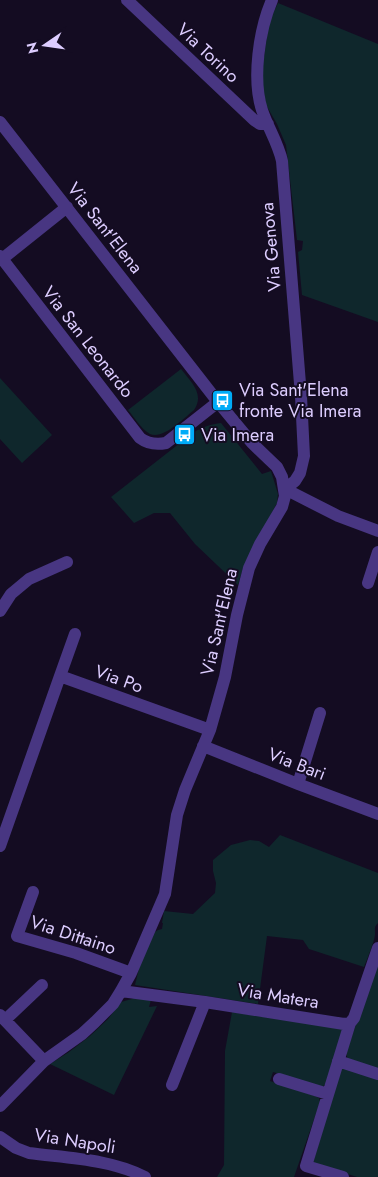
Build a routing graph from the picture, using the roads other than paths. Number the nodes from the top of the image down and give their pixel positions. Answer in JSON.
{"nodes":[{"id":1,"x":127,"y":0,"type":"edge"},
{"id":2,"x":272,"y":0,"type":"edge"},
{"id":3,"x":0,"y":122,"type":"edge"},
{"id":4,"x":268,"y":124,"type":"junction"},
{"id":5,"x":67,"y":207,"type":"junction"},
{"id":6,"x":1,"y":257,"type":"edge"},
{"id":7,"x":218,"y":402,"type":"junction"},
{"id":8,"x":285,"y":489,"type":"junction"},
{"id":9,"x":378,"y":531,"type":"edge"},
{"id":10,"x":378,"y":552,"type":"edge"},
{"id":11,"x":67,"y":562,"type":"dead end"},
{"id":12,"x":368,"y":583,"type":"dead end"},
{"id":13,"x":0,"y":611,"type":"edge"},
{"id":14,"x":75,"y":634,"type":"dead end"},
{"id":15,"x":60,"y":676,"type":"junction"},
{"id":16,"x":320,"y":713,"type":"dead end"},
{"id":17,"x":210,"y":730,"type":"junction"},
{"id":18,"x":203,"y":746,"type":"junction"},
{"id":19,"x":298,"y":784,"type":"junction"},
{"id":20,"x":378,"y":814,"type":"edge"},
{"id":21,"x":0,"y":846,"type":"edge"},
{"id":22,"x":32,"y":892,"type":"dead end"},
{"id":23,"x":378,"y":948,"type":"edge"},
{"id":24,"x":131,"y":973,"type":"junction"},
{"id":25,"x":42,"y":985,"type":"dead end"},
{"id":26,"x":121,"y":991,"type":"junction"},
{"id":27,"x":205,"y":1002,"type":"junction"},
{"id":28,"x":2,"y":1017,"type":"edge"},
{"id":29,"x":350,"y":1023,"type":"junction"},
{"id":30,"x":44,"y":1061,"type":"junction"},
{"id":31,"x":338,"y":1061,"type":"junction"},
{"id":32,"x":378,"y":1074,"type":"edge"},
{"id":33,"x":278,"y":1078,"type":"dead end"},
{"id":34,"x":172,"y":1085,"type":"dead end"},
{"id":35,"x":328,"y":1094,"type":"junction"},
{"id":36,"x":0,"y":1106,"type":"edge"},
{"id":37,"x":0,"y":1137,"type":"edge"},
{"id":38,"x":145,"y":1177,"type":"edge"},
{"id":39,"x":343,"y":1177,"type":"edge"}],
"edges":[{"from":1,"to":4,"type":"street","name":"Via Torino"},
{"from":2,"to":4,"type":"street","name":"Via Genova"},
{"from":3,"to":5,"type":"street","name":"Via Sant'Elena"},
{"from":4,"to":8,"type":"street","name":"Via Genova"},
{"from":5,"to":6,"type":"street"},
{"from":5,"to":7,"type":"street","name":"Via Sant'Elena"},
{"from":6,"to":7,"type":"street","name":"Via San Leonardo"},
{"from":7,"to":8,"type":"street","name":"Via Sant'Elena"},
{"from":8,"to":9,"type":"street"},
{"from":8,"to":17,"type":"street","name":"Via Sant'Elena"},
{"from":10,"to":12,"type":"street"},
{"from":11,"to":13,"type":"street"},
{"from":14,"to":15,"type":"street"},
{"from":15,"to":17,"type":"street","name":"Via Po"},
{"from":15,"to":21,"type":"street"},
{"from":16,"to":19,"type":"street"},
{"from":17,"to":18,"type":"street","name":"Via Sant'Elena"},
{"from":18,"to":19,"type":"street","name":"Via Bari"},
{"from":18,"to":24,"type":"street","name":"Via Sant'Elena"},
{"from":19,"to":20,"type":"street","name":"Via Bari"},
{"from":22,"to":24,"type":"street","name":"Via Dittaino"},
{"from":23,"to":29,"type":"street"},
{"from":24,"to":26,"type":"street","name":"Via Sant'Elena"},
{"from":25,"to":28,"type":"street"},
{"from":26,"to":27,"type":"street","name":"Via Matera"},
{"from":26,"to":30,"type":"street","name":"Via Sant'Elena"},
{"from":27,"to":29,"type":"street","name":"Via Matera"},
{"from":27,"to":34,"type":"street"},
{"from":28,"to":30,"type":"street"},
{"from":29,"to":31,"type":"street"},
{"from":30,"to":36,"type":"street","name":"Via Sant'Elena"},
{"from":31,"to":32,"type":"street"},
{"from":31,"to":35,"type":"street"},
{"from":33,"to":35,"type":"street"},
{"from":35,"to":39,"type":"street"},
{"from":37,"to":38,"type":"street","name":"Via Napoli"}]}
